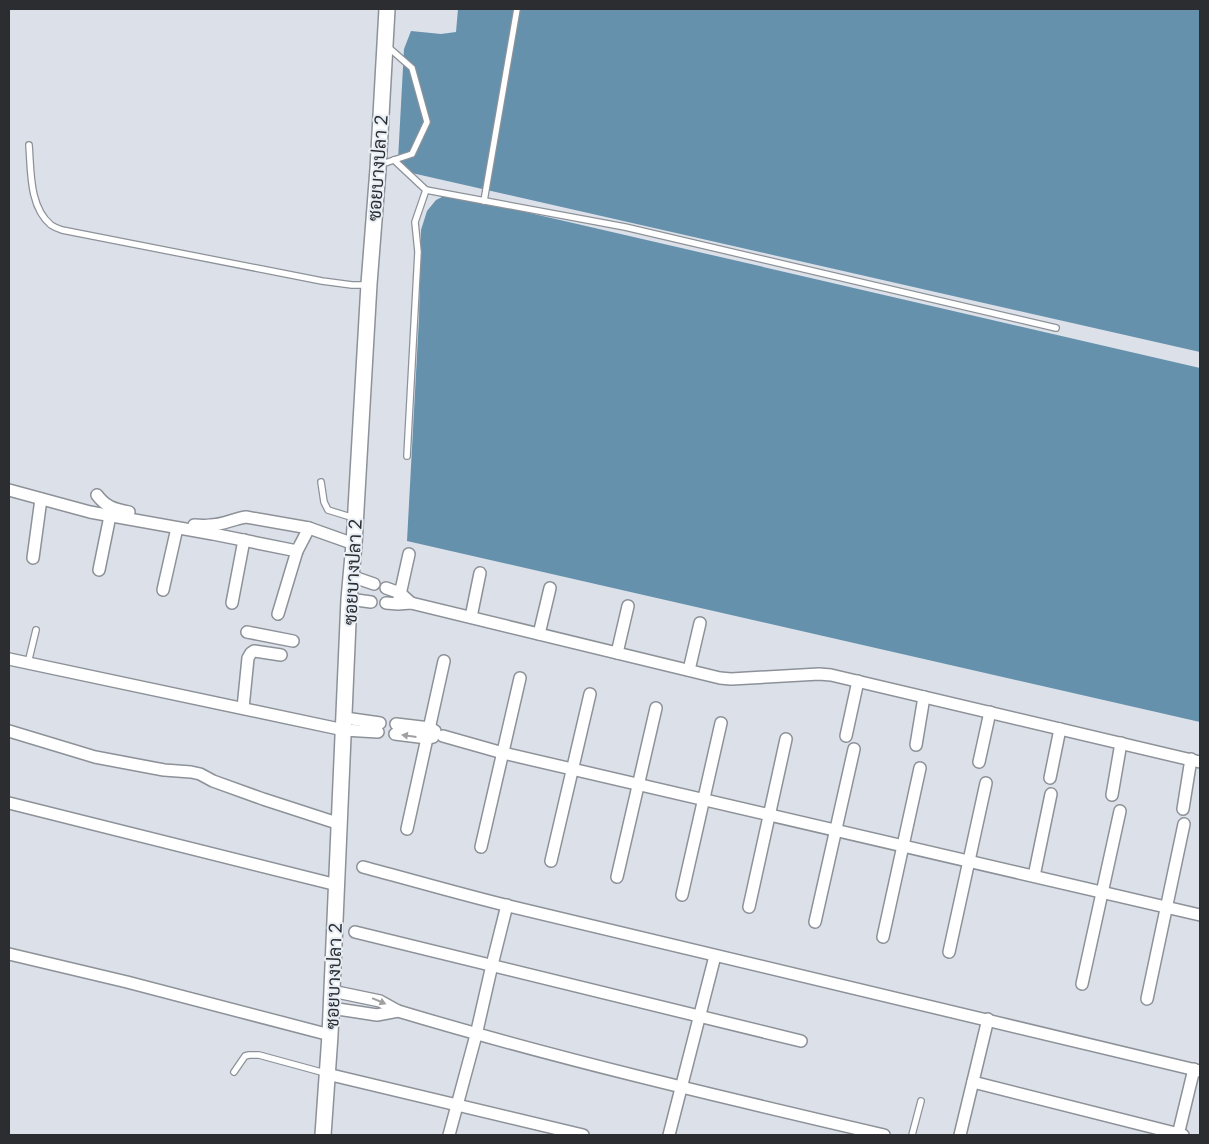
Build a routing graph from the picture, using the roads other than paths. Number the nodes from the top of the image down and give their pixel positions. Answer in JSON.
{"nodes":[{"id":1,"x":384,"y":9,"type":"edge"},
{"id":2,"x":517,"y":9,"type":"edge"},
{"id":3,"x":385,"y":44,"type":"junction"},
{"id":4,"x":29,"y":145,"type":"dead end"},
{"id":5,"x":394,"y":160,"type":"junction"},
{"id":6,"x":378,"y":165,"type":"junction"},
{"id":7,"x":426,"y":190,"type":"junction"},
{"id":8,"x":484,"y":201,"type":"junction"},
{"id":9,"x":369,"y":284,"type":"junction"},
{"id":10,"x":1056,"y":328,"type":"dead end"},
{"id":11,"x":407,"y":456,"type":"dead end"},
{"id":12,"x":320,"y":482,"type":"dead end"},
{"id":13,"x":9,"y":490,"type":"edge"},
{"id":14,"x":97,"y":495,"type":"dead end"},
{"id":15,"x":41,"y":499,"type":"junction"},
{"id":16,"x":110,"y":516,"type":"junction"},
{"id":17,"x":355,"y":518,"type":"junction"},
{"id":18,"x":177,"y":528,"type":"junction"},
{"id":19,"x":309,"y":528,"type":"junction"},
{"id":20,"x":244,"y":540,"type":"junction"},
{"id":21,"x":354,"y":544,"type":"junction"},
{"id":22,"x":297,"y":551,"type":"junction"},
{"id":23,"x":409,"y":554,"type":"dead end"},
{"id":24,"x":32,"y":558,"type":"dead end"},
{"id":25,"x":99,"y":570,"type":"dead end"},
{"id":26,"x":480,"y":573,"type":"dead end"},
{"id":27,"x":351,"y":576,"type":"junction"},
{"id":28,"x":374,"y":584,"type":"dead end"},
{"id":29,"x":386,"y":588,"type":"dead end"},
{"id":30,"x":550,"y":588,"type":"dead end"},
{"id":31,"x":163,"y":590,"type":"dead end"},
{"id":32,"x":350,"y":598,"type":"junction"},
{"id":33,"x":399,"y":599,"type":"junction"},
{"id":34,"x":371,"y":602,"type":"dead end"},
{"id":35,"x":232,"y":603,"type":"dead end"},
{"id":36,"x":386,"y":603,"type":"dead end"},
{"id":37,"x":628,"y":606,"type":"dead end"},
{"id":38,"x":278,"y":614,"type":"dead end"},
{"id":39,"x":471,"y":618,"type":"junction"},
{"id":40,"x":700,"y":623,"type":"dead end"},
{"id":41,"x":36,"y":630,"type":"dead end"},
{"id":42,"x":248,"y":632,"type":"dead end"},
{"id":43,"x":539,"y":634,"type":"junction"},
{"id":44,"x":271,"y":636,"type":"junction"},
{"id":45,"x":293,"y":640,"type":"dead end"},
{"id":46,"x":268,"y":653,"type":"junction"},
{"id":47,"x":617,"y":653,"type":"junction"},
{"id":48,"x":281,"y":655,"type":"dead end"},
{"id":49,"x":9,"y":659,"type":"edge"},
{"id":50,"x":444,"y":662,"type":"dead end"},
{"id":51,"x":28,"y":663,"type":"junction"},
{"id":52,"x":689,"y":670,"type":"junction"},
{"id":53,"x":520,"y":678,"type":"dead end"},
{"id":54,"x":858,"y":681,"type":"junction"},
{"id":55,"x":590,"y":694,"type":"dead end"},
{"id":56,"x":924,"y":696,"type":"junction"},
{"id":57,"x":243,"y":708,"type":"junction"},
{"id":58,"x":656,"y":708,"type":"dead end"},
{"id":59,"x":990,"y":712,"type":"junction"},
{"id":60,"x":721,"y":723,"type":"dead end"},
{"id":61,"x":345,"y":724,"type":"junction"},
{"id":62,"x":379,"y":727,"type":"dead end"},
{"id":63,"x":395,"y":729,"type":"dead end"},
{"id":64,"x":1060,"y":729,"type":"junction"},
{"id":65,"x":9,"y":731,"type":"edge"},
{"id":66,"x":428,"y":733,"type":"junction"},
{"id":67,"x":846,"y":736,"type":"dead end"},
{"id":68,"x":786,"y":739,"type":"dead end"},
{"id":69,"x":1121,"y":743,"type":"junction"},
{"id":70,"x":916,"y":745,"type":"dead end"},
{"id":71,"x":854,"y":749,"type":"dead end"},
{"id":72,"x":503,"y":753,"type":"junction"},
{"id":73,"x":1196,"y":761,"type":"edge"},
{"id":74,"x":979,"y":762,"type":"dead end"},
{"id":75,"x":920,"y":768,"type":"dead end"},
{"id":76,"x":573,"y":769,"type":"junction"},
{"id":77,"x":1050,"y":778,"type":"dead end"},
{"id":78,"x":986,"y":783,"type":"dead end"},
{"id":79,"x":639,"y":785,"type":"junction"},
{"id":80,"x":1051,"y":794,"type":"dead end"},
{"id":81,"x":1112,"y":795,"type":"dead end"},
{"id":82,"x":704,"y":800,"type":"junction"},
{"id":83,"x":9,"y":803,"type":"edge"},
{"id":84,"x":1183,"y":809,"type":"dead end"},
{"id":85,"x":1120,"y":811,"type":"dead end"},
{"id":86,"x":769,"y":815,"type":"junction"},
{"id":87,"x":340,"y":824,"type":"junction"},
{"id":88,"x":1184,"y":824,"type":"dead end"},
{"id":89,"x":407,"y":829,"type":"dead end"},
{"id":90,"x":836,"y":830,"type":"junction"},
{"id":91,"x":903,"y":846,"type":"junction"},
{"id":92,"x":481,"y":847,"type":"dead end"},
{"id":93,"x":552,"y":861,"type":"dead end"},
{"id":94,"x":969,"y":861,"type":"junction"},
{"id":95,"x":363,"y":867,"type":"dead end"},
{"id":96,"x":1034,"y":876,"type":"junction"},
{"id":97,"x":617,"y":877,"type":"dead end"},
{"id":98,"x":336,"y":885,"type":"junction"},
{"id":99,"x":1102,"y":892,"type":"junction"},
{"id":100,"x":682,"y":895,"type":"dead end"},
{"id":101,"x":508,"y":905,"type":"junction"},
{"id":102,"x":749,"y":907,"type":"dead end"},
{"id":103,"x":1167,"y":907,"type":"junction"},
{"id":104,"x":1200,"y":915,"type":"edge"},
{"id":105,"x":815,"y":922,"type":"dead end"},
{"id":106,"x":354,"y":932,"type":"dead end"},
{"id":107,"x":883,"y":937,"type":"dead end"},
{"id":108,"x":949,"y":952,"type":"dead end"},
{"id":109,"x":9,"y":954,"type":"edge"},
{"id":110,"x":715,"y":956,"type":"junction"},
{"id":111,"x":492,"y":965,"type":"junction"},
{"id":112,"x":1082,"y":984,"type":"dead end"},
{"id":113,"x":332,"y":991,"type":"junction"},
{"id":114,"x":1147,"y":999,"type":"dead end"},
{"id":115,"x":331,"y":1008,"type":"junction"},
{"id":116,"x":398,"y":1012,"type":"junction"},
{"id":117,"x":699,"y":1016,"type":"junction"},
{"id":118,"x":988,"y":1019,"type":"junction"},
{"id":119,"x":330,"y":1035,"type":"junction"},
{"id":120,"x":476,"y":1035,"type":"junction"},
{"id":121,"x":801,"y":1041,"type":"dead end"},
{"id":122,"x":1197,"y":1070,"type":"edge"},
{"id":123,"x":234,"y":1072,"type":"dead end"},
{"id":124,"x":327,"y":1074,"type":"junction"},
{"id":125,"x":973,"y":1082,"type":"junction"},
{"id":126,"x":682,"y":1088,"type":"junction"},
{"id":127,"x":921,"y":1101,"type":"dead end"},
{"id":128,"x":457,"y":1104,"type":"junction"},
{"id":129,"x":323,"y":1135,"type":"edge"},
{"id":130,"x":449,"y":1135,"type":"edge"},
{"id":131,"x":583,"y":1135,"type":"edge"},
{"id":132,"x":669,"y":1135,"type":"edge"},
{"id":133,"x":884,"y":1135,"type":"edge"},
{"id":134,"x":912,"y":1135,"type":"edge"},
{"id":135,"x":960,"y":1135,"type":"edge"},
{"id":136,"x":1180,"y":1135,"type":"edge"}],
"edges":[{"from":1,"to":3,"type":"street","name":"ซอยบางปลา 2"},
{"from":2,"to":8,"type":"lane"},
{"from":3,"to":5,"type":"lane"},
{"from":3,"to":6,"type":"street","name":"ซอยบางปลา 2"},
{"from":4,"to":9,"type":"lane"},
{"from":5,"to":6,"type":"lane"},
{"from":5,"to":7,"type":"lane"},
{"from":6,"to":9,"type":"street","name":"ซอยบางปลา 2"},
{"from":7,"to":8,"type":"lane"},
{"from":7,"to":11,"type":"lane"},
{"from":8,"to":10,"type":"lane"},
{"from":9,"to":17,"type":"street","name":"ซอยบางปลา 2"},
{"from":12,"to":17,"type":"lane"},
{"from":13,"to":15,"type":"street"},
{"from":14,"to":19,"type":"street"},
{"from":15,"to":16,"type":"street"},
{"from":15,"to":24,"type":"street"},
{"from":16,"to":18,"type":"street"},
{"from":16,"to":25,"type":"street"},
{"from":17,"to":21,"type":"street","name":"ซอยบางปลา 2"},
{"from":18,"to":20,"type":"street"},
{"from":18,"to":31,"type":"street"},
{"from":19,"to":21,"type":"street"},
{"from":19,"to":22,"type":"street"},
{"from":20,"to":22,"type":"street"},
{"from":20,"to":35,"type":"street"},
{"from":21,"to":27,"type":"street","name":"ซอยบางปลา 2"},
{"from":22,"to":38,"type":"street"},
{"from":23,"to":33,"type":"street"},
{"from":26,"to":39,"type":"street"},
{"from":27,"to":28,"type":"street"},
{"from":27,"to":32,"type":"street","name":"ซอยบางปลา 2"},
{"from":29,"to":33,"type":"street"},
{"from":30,"to":43,"type":"street"},
{"from":32,"to":34,"type":"street"},
{"from":32,"to":61,"type":"street","name":"ซอยบางปลา 2"},
{"from":33,"to":36,"type":"street"},
{"from":33,"to":39,"type":"street"},
{"from":37,"to":47,"type":"street"},
{"from":39,"to":43,"type":"street"},
{"from":40,"to":52,"type":"street"},
{"from":41,"to":51,"type":"lane"},
{"from":42,"to":44,"type":"street"},
{"from":43,"to":47,"type":"street"},
{"from":44,"to":45,"type":"street"},
{"from":44,"to":46,"type":"street"},
{"from":46,"to":48,"type":"street"},
{"from":46,"to":57,"type":"street"},
{"from":47,"to":52,"type":"street"},
{"from":49,"to":51,"type":"street"},
{"from":50,"to":66,"type":"street"},
{"from":51,"to":57,"type":"street"},
{"from":52,"to":54,"type":"street"},
{"from":53,"to":72,"type":"street"},
{"from":54,"to":56,"type":"street"},
{"from":54,"to":67,"type":"street"},
{"from":55,"to":76,"type":"street"},
{"from":56,"to":59,"type":"street"},
{"from":56,"to":70,"type":"street"},
{"from":57,"to":61,"type":"street"},
{"from":58,"to":79,"type":"street"},
{"from":59,"to":64,"type":"street"},
{"from":59,"to":74,"type":"street"},
{"from":60,"to":82,"type":"street"},
{"from":61,"to":62,"type":"street"},
{"from":61,"to":87,"type":"street","name":"ซอยบางปลา 2"},
{"from":63,"to":66,"type":"street"},
{"from":64,"to":69,"type":"street"},
{"from":64,"to":77,"type":"street"},
{"from":65,"to":87,"type":"street"},
{"from":66,"to":72,"type":"street"},
{"from":66,"to":89,"type":"street"},
{"from":68,"to":86,"type":"street"},
{"from":69,"to":73,"type":"street"},
{"from":69,"to":81,"type":"street"},
{"from":71,"to":90,"type":"street"},
{"from":72,"to":76,"type":"street"},
{"from":72,"to":92,"type":"street"},
{"from":73,"to":84,"type":"street"},
{"from":75,"to":91,"type":"street"},
{"from":76,"to":79,"type":"street"},
{"from":76,"to":93,"type":"street"},
{"from":78,"to":94,"type":"street"},
{"from":79,"to":82,"type":"street"},
{"from":79,"to":97,"type":"street"},
{"from":80,"to":96,"type":"street"},
{"from":82,"to":86,"type":"street"},
{"from":82,"to":100,"type":"street"},
{"from":83,"to":98,"type":"street"},
{"from":85,"to":99,"type":"street"},
{"from":86,"to":90,"type":"street"},
{"from":86,"to":102,"type":"street"},
{"from":87,"to":98,"type":"street","name":"ซอยบางปลา 2"},
{"from":88,"to":103,"type":"street"},
{"from":90,"to":91,"type":"street"},
{"from":90,"to":105,"type":"street"},
{"from":91,"to":94,"type":"street"},
{"from":91,"to":107,"type":"street"},
{"from":94,"to":96,"type":"street"},
{"from":94,"to":108,"type":"street"},
{"from":95,"to":101,"type":"street"},
{"from":96,"to":99,"type":"street"},
{"from":98,"to":113,"type":"street","name":"ซอยบางปลา 2"},
{"from":99,"to":103,"type":"street"},
{"from":99,"to":112,"type":"street"},
{"from":101,"to":110,"type":"street"},
{"from":101,"to":111,"type":"street"},
{"from":103,"to":104,"type":"street"},
{"from":103,"to":114,"type":"street"},
{"from":106,"to":111,"type":"street"},
{"from":109,"to":119,"type":"street"},
{"from":110,"to":117,"type":"street"},
{"from":110,"to":118,"type":"street"},
{"from":111,"to":117,"type":"street"},
{"from":111,"to":120,"type":"street"},
{"from":113,"to":115,"type":"street","name":"ซอยบางปลา 2"},
{"from":113,"to":116,"type":"street","one_way":true},
{"from":115,"to":116,"type":"street"},
{"from":115,"to":119,"type":"street","name":"ซอยบางปลา 2"},
{"from":116,"to":120,"type":"street"},
{"from":117,"to":121,"type":"street"},
{"from":117,"to":126,"type":"street"},
{"from":118,"to":122,"type":"street"},
{"from":118,"to":125,"type":"street"},
{"from":119,"to":124,"type":"street","name":"ซอยบางปลา 2"},
{"from":120,"to":126,"type":"street"},
{"from":120,"to":128,"type":"street"},
{"from":122,"to":136,"type":"street"},
{"from":123,"to":124,"type":"lane"},
{"from":124,"to":128,"type":"street"},
{"from":124,"to":129,"type":"street","name":"ซอยบางปลา 2"},
{"from":125,"to":135,"type":"street"},
{"from":125,"to":136,"type":"street"},
{"from":126,"to":132,"type":"street"},
{"from":126,"to":133,"type":"street"},
{"from":127,"to":134,"type":"lane"},
{"from":128,"to":130,"type":"street"},
{"from":128,"to":131,"type":"street"}]}
